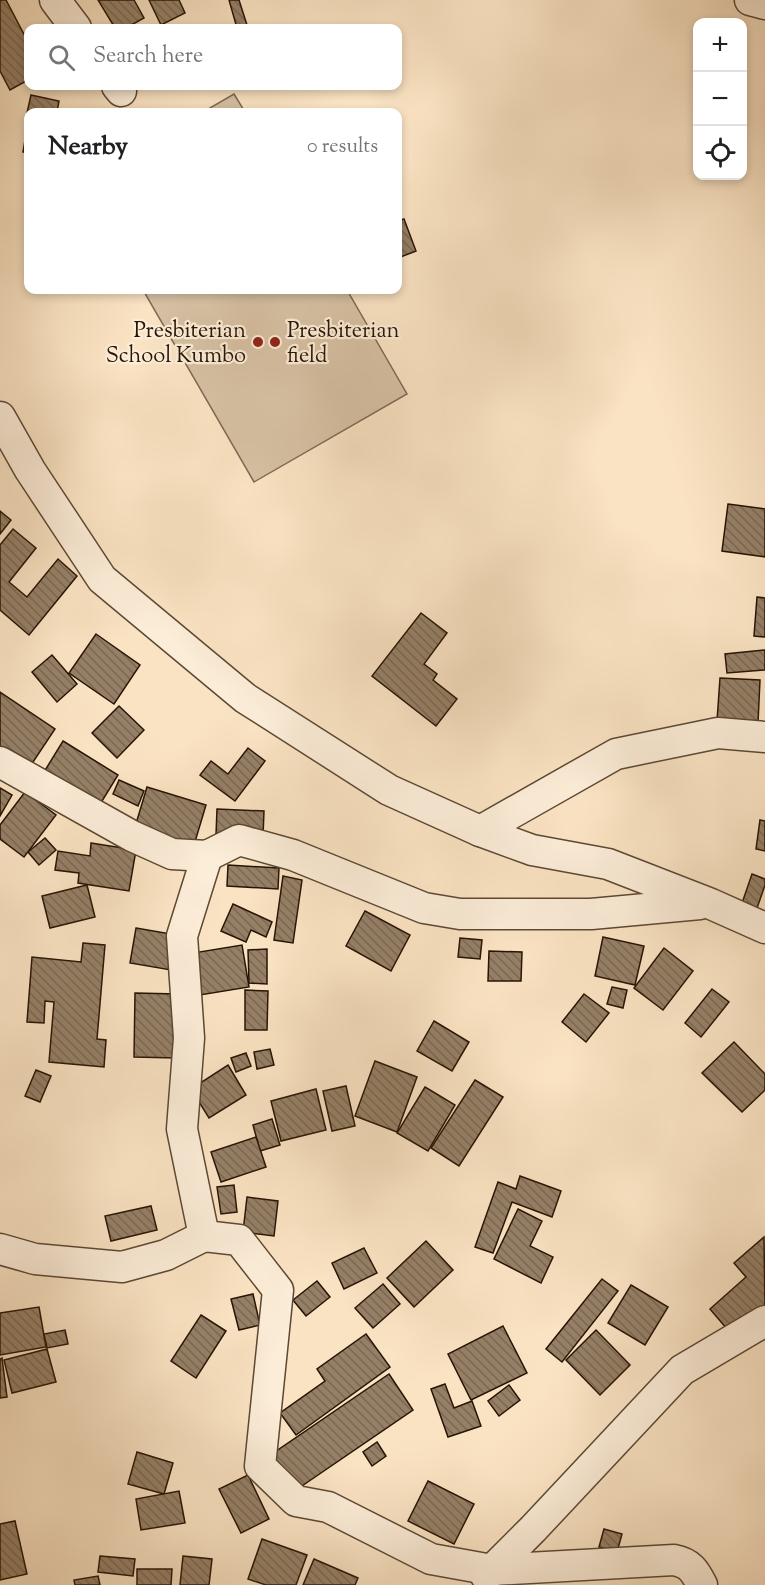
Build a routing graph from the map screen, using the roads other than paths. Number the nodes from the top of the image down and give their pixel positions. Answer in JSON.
{"nodes":[{"id":1,"x":55,"y":0,"type":"edge"},
{"id":2,"x":750,"y":0,"type":"edge"},
{"id":3,"x":765,"y":4,"type":"edge"},
{"id":4,"x":73,"y":24,"type":"edge"},
{"id":5,"x":0,"y":417,"type":"edge"},
{"id":6,"x":765,"y":737,"type":"edge"},
{"id":7,"x":0,"y":762,"type":"edge"},
{"id":8,"x":480,"y":831,"type":"junction"},
{"id":9,"x":207,"y":856,"type":"junction"},
{"id":10,"x":711,"y":904,"type":"junction"},
{"id":11,"x":765,"y":928,"type":"edge"},
{"id":12,"x":204,"y":1236,"type":"junction"},
{"id":13,"x":0,"y":1248,"type":"edge"},
{"id":14,"x":765,"y":1321,"type":"edge"},
{"id":15,"x":485,"y":1577,"type":"edge"},
{"id":16,"x":702,"y":1585,"type":"edge"}],
"edges":[{"from":1,"to":4,"type":"street"},
{"from":2,"to":3,"type":"street"},
{"from":5,"to":8,"type":"street"},
{"from":6,"to":8,"type":"street"},
{"from":7,"to":9,"type":"street"},
{"from":8,"to":10,"type":"street"},
{"from":9,"to":10,"type":"street"},
{"from":9,"to":12,"type":"street"},
{"from":10,"to":11,"type":"street"},
{"from":12,"to":13,"type":"street"},
{"from":12,"to":15,"type":"street"},
{"from":14,"to":15,"type":"street"},
{"from":15,"to":16,"type":"street"}]}
